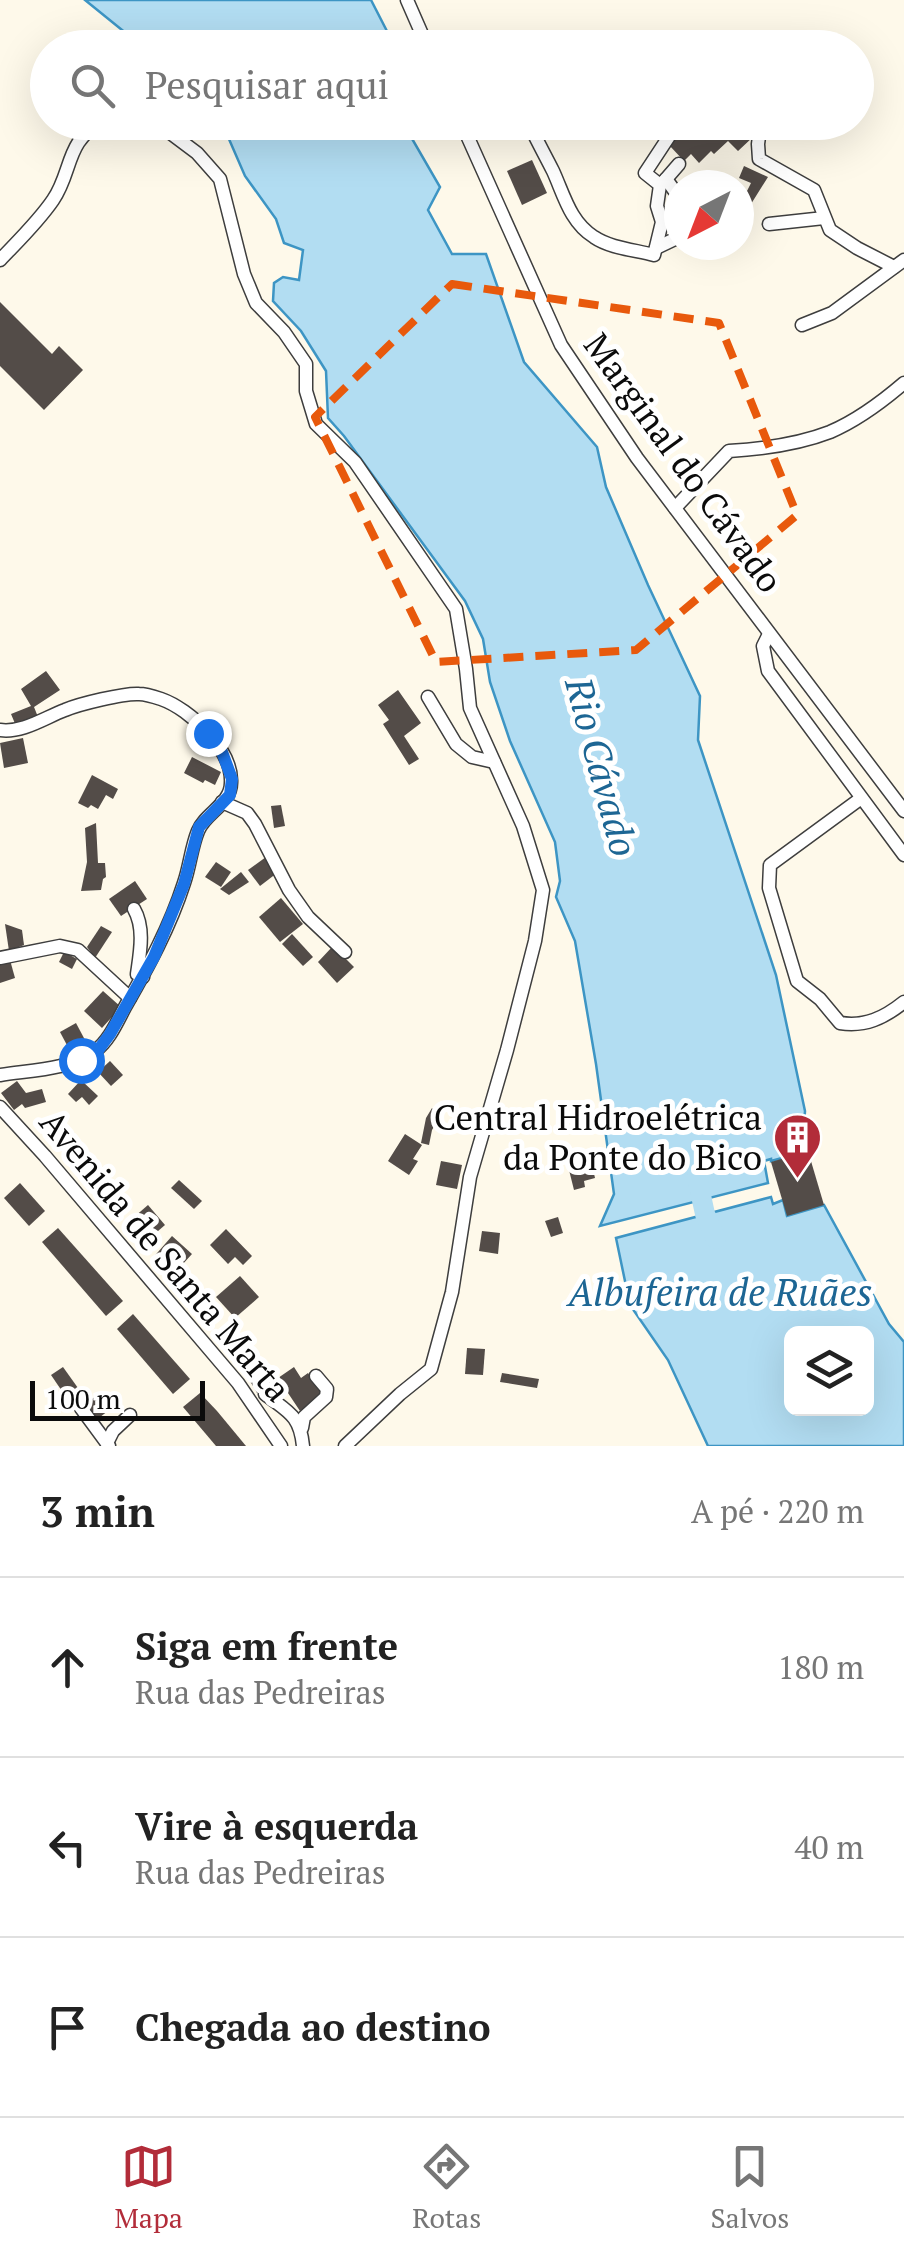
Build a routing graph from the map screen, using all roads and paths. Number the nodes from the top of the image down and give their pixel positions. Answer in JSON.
{"nodes":[{"id":1,"x":407,"y":0,"type":"edge"},
{"id":2,"x":420,"y":30,"type":"edge"},
{"id":3,"x":79,"y":140,"type":"edge"},
{"id":4,"x":180,"y":140,"type":"edge"},
{"id":5,"x":468,"y":140,"type":"edge"},
{"id":6,"x":537,"y":140,"type":"edge"},
{"id":7,"x":667,"y":140,"type":"edge"},
{"id":8,"x":759,"y":140,"type":"edge"},
{"id":9,"x":679,"y":164,"type":"dead end"},
{"id":10,"x":663,"y":182,"type":"junction"},
{"id":11,"x":824,"y":218,"type":"junction"},
{"id":12,"x":769,"y":224,"type":"dead end"},
{"id":13,"x":664,"y":246,"type":"edge"},
{"id":14,"x":655,"y":251,"type":"junction"},
{"id":15,"x":0,"y":260,"type":"edge"},
{"id":16,"x":899,"y":263,"type":"edge"},
{"id":17,"x":802,"y":325,"type":"dead end"},
{"id":18,"x":904,"y":383,"type":"edge"},
{"id":19,"x":674,"y":508,"type":"junction"},
{"id":20,"x":769,"y":634,"type":"junction"},
{"id":21,"x":428,"y":697,"type":"dead end"},
{"id":22,"x":0,"y":730,"type":"edge"},
{"id":23,"x":494,"y":762,"type":"junction"},
{"id":24,"x":860,"y":799,"type":"junction"},
{"id":25,"x":222,"y":802,"type":"junction"},
{"id":26,"x":904,"y":811,"type":"edge"},
{"id":27,"x":904,"y":855,"type":"edge"},
{"id":28,"x":134,"y":909,"type":"dead end"},
{"id":29,"x":346,"y":952,"type":"dead end"},
{"id":30,"x":0,"y":958,"type":"edge"},
{"id":31,"x":143,"y":977,"type":"junction"},
{"id":32,"x":130,"y":998,"type":"junction"},
{"id":33,"x":904,"y":1002,"type":"edge"},
{"id":34,"x":0,"y":1074,"type":"edge"},
{"id":35,"x":0,"y":1107,"type":"edge"},
{"id":36,"x":316,"y":1376,"type":"dead end"},
{"id":37,"x":265,"y":1394,"type":"dead end"},
{"id":38,"x":81,"y":1408,"type":"dead end"},
{"id":39,"x":130,"y":1415,"type":"dead end"},
{"id":40,"x":302,"y":1428,"type":"junction"},
{"id":41,"x":108,"y":1444,"type":"edge"},
{"id":42,"x":281,"y":1446,"type":"edge"},
{"id":43,"x":304,"y":1446,"type":"edge"},
{"id":44,"x":345,"y":1446,"type":"edge"}],
"edges":[{"from":1,"to":2,"type":"street"},
{"from":3,"to":15,"type":"street"},
{"from":4,"to":23,"type":"street"},
{"from":5,"to":19,"type":"street","name":"Marginal do Cávado"},
{"from":6,"to":14,"type":"street"},
{"from":7,"to":10,"type":"street"},
{"from":8,"to":11,"type":"street"},
{"from":9,"to":10,"type":"street"},
{"from":10,"to":14,"type":"street"},
{"from":11,"to":12,"type":"street"},
{"from":11,"to":16,"type":"street"},
{"from":13,"to":14,"type":"street"},
{"from":16,"to":17,"type":"street"},
{"from":18,"to":19,"type":"street"},
{"from":19,"to":20,"type":"street","name":"Marginal do Cávado"},
{"from":20,"to":24,"type":"street"},
{"from":20,"to":26,"type":"street","name":"Marginal do Cávado"},
{"from":21,"to":23,"type":"street"},
{"from":22,"to":25,"type":"street"},
{"from":23,"to":44,"type":"street"},
{"from":24,"to":27,"type":"street"},
{"from":24,"to":33,"type":"street"},
{"from":25,"to":29,"type":"street"},
{"from":25,"to":31,"type":"street"},
{"from":28,"to":31,"type":"street"},
{"from":30,"to":32,"type":"street"},
{"from":31,"to":32,"type":"street"},
{"from":32,"to":34,"type":"street"},
{"from":35,"to":42,"type":"street","name":"Avenida de Santa Marta"},
{"from":36,"to":40,"type":"street"},
{"from":37,"to":40,"type":"street"},
{"from":38,"to":41,"type":"street"},
{"from":39,"to":41,"type":"street"},
{"from":40,"to":43,"type":"street"}]}
